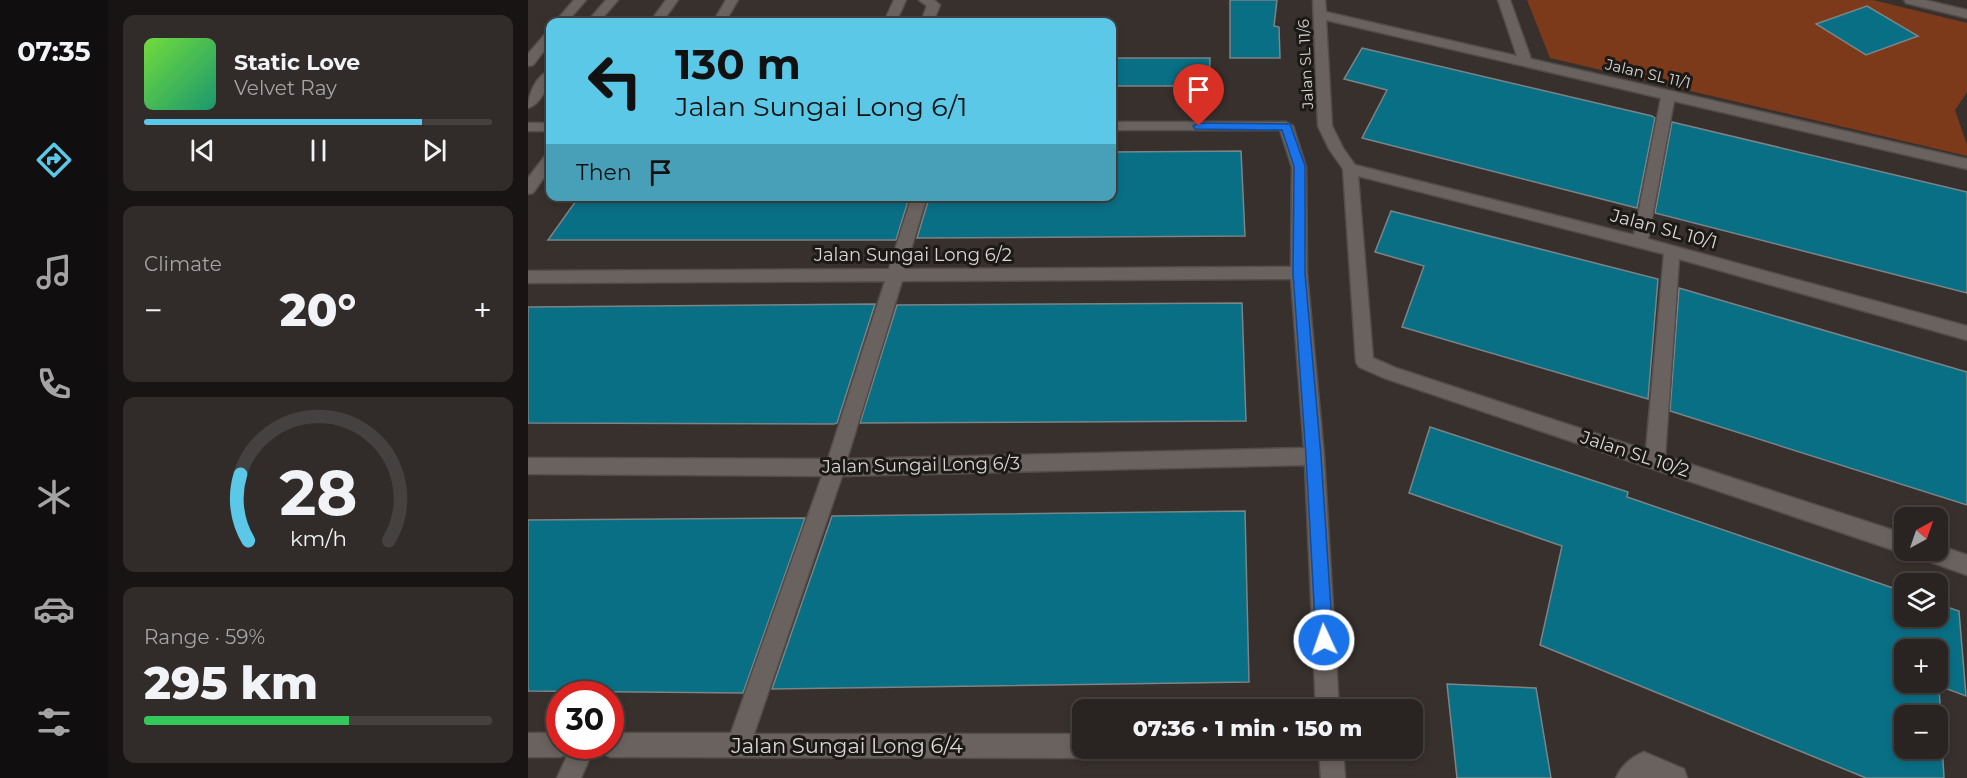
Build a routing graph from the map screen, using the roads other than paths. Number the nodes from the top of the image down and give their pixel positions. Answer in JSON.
{"nodes":[{"id":1,"x":580,"y":0,"type":"edge"},
{"id":2,"x":612,"y":0,"type":"edge"},
{"id":3,"x":672,"y":0,"type":"edge"},
{"id":4,"x":732,"y":0,"type":"edge"},
{"id":5,"x":900,"y":0,"type":"edge"},
{"id":6,"x":926,"y":0,"type":"edge"},
{"id":7,"x":1318,"y":0,"type":"edge"},
{"id":8,"x":1504,"y":0,"type":"edge"},
{"id":9,"x":1910,"y":0,"type":"edge"},
{"id":10,"x":1967,"y":14,"type":"edge"},
{"id":11,"x":1321,"y":15,"type":"junction"},
{"id":12,"x":564,"y":18,"type":"edge"},
{"id":13,"x":596,"y":18,"type":"edge"},
{"id":14,"x":659,"y":18,"type":"edge"},
{"id":15,"x":721,"y":18,"type":"edge"},
{"id":16,"x":892,"y":18,"type":"edge"},
{"id":17,"x":928,"y":18,"type":"edge"},
{"id":18,"x":546,"y":40,"type":"edge"},
{"id":19,"x":546,"y":41,"type":"edge"},
{"id":20,"x":528,"y":44,"type":"edge"},
{"id":21,"x":528,"y":62,"type":"edge"},
{"id":22,"x":1525,"y":62,"type":"junction"},
{"id":23,"x":546,"y":80,"type":"edge"},
{"id":24,"x":1668,"y":95,"type":"junction"},
{"id":25,"x":528,"y":104,"type":"edge"},
{"id":26,"x":1116,"y":126,"type":"edge"},
{"id":27,"x":528,"y":127,"type":"edge"},
{"id":28,"x":546,"y":127,"type":"edge"},
{"id":29,"x":546,"y":164,"type":"edge"},
{"id":30,"x":1967,"y":164,"type":"edge"},
{"id":31,"x":1350,"y":169,"type":"junction"},
{"id":32,"x":528,"y":189,"type":"edge"},
{"id":33,"x":919,"y":201,"type":"edge"},
{"id":34,"x":1640,"y":242,"type":"junction"},
{"id":35,"x":1672,"y":251,"type":"junction"},
{"id":36,"x":1299,"y":273,"type":"junction"},
{"id":37,"x":897,"y":274,"type":"junction"},
{"id":38,"x":528,"y":277,"type":"edge"},
{"id":39,"x":1967,"y":333,"type":"edge"},
{"id":40,"x":1314,"y":456,"type":"junction"},
{"id":41,"x":1655,"y":460,"type":"junction"},
{"id":42,"x":528,"y":466,"type":"edge"},
{"id":43,"x":835,"y":468,"type":"junction"},
{"id":44,"x":1894,"y":540,"type":"edge"},
{"id":45,"x":1948,"y":558,"type":"edge"},
{"id":46,"x":1967,"y":565,"type":"edge"},
{"id":47,"x":1328,"y":699,"type":"edge"},
{"id":48,"x":528,"y":745,"type":"edge"},
{"id":49,"x":546,"y":745,"type":"edge"},
{"id":50,"x":624,"y":745,"type":"edge"},
{"id":51,"x":738,"y":746,"type":"junction"},
{"id":52,"x":1072,"y":746,"type":"edge"},
{"id":53,"x":577,"y":759,"type":"edge"},
{"id":54,"x":1332,"y":759,"type":"edge"},
{"id":55,"x":569,"y":778,"type":"edge"},
{"id":56,"x":1333,"y":778,"type":"edge"},
{"id":57,"x":1628,"y":778,"type":"edge"},
{"id":58,"x":1675,"y":778,"type":"edge"}],
"edges":[{"from":1,"to":12,"type":"street"},
{"from":2,"to":13,"type":"street"},
{"from":3,"to":14,"type":"street"},
{"from":4,"to":15,"type":"street"},
{"from":5,"to":16,"type":"street"},
{"from":6,"to":17,"type":"street"},
{"from":7,"to":11,"type":"street","name":"Jalan SL 11/6"},
{"from":8,"to":22,"type":"street"},
{"from":9,"to":10,"type":"street"},
{"from":11,"to":22,"type":"street","name":"Jalan SL 11/1"},
{"from":11,"to":31,"type":"street","name":"Jalan SL 11/6"},
{"from":18,"to":20,"type":"street"},
{"from":19,"to":21,"type":"street"},
{"from":22,"to":24,"type":"street","name":"Jalan SL 11/1"},
{"from":23,"to":25,"type":"street"},
{"from":24,"to":30,"type":"street","name":"Jalan SL 11/1"},
{"from":24,"to":34,"type":"street"},
{"from":26,"to":36,"type":"street"},
{"from":27,"to":28,"type":"street"},
{"from":29,"to":32,"type":"street"},
{"from":31,"to":34,"type":"street","name":"Jalan SL 10/1"},
{"from":31,"to":41,"type":"street","name":"Jalan SL 10/2"},
{"from":33,"to":37,"type":"street"},
{"from":34,"to":35,"type":"street","name":"Jalan SL 10/1"},
{"from":35,"to":39,"type":"street","name":"Jalan SL 10/1"},
{"from":35,"to":41,"type":"street"},
{"from":36,"to":37,"type":"street","name":"Jalan Sungai Long 6/2"},
{"from":36,"to":40,"type":"street"},
{"from":37,"to":38,"type":"street","name":"Jalan Sungai Long 6/2"},
{"from":37,"to":43,"type":"street"},
{"from":40,"to":43,"type":"street","name":"Jalan Sungai Long 6/3"},
{"from":40,"to":47,"type":"street"},
{"from":41,"to":44,"type":"street","name":"Jalan SL 10/2"},
{"from":42,"to":43,"type":"street","name":"Jalan Sungai Long 6/3"},
{"from":43,"to":51,"type":"street"},
{"from":45,"to":46,"type":"street"},
{"from":48,"to":49,"type":"street"},
{"from":50,"to":51,"type":"street","name":"Jalan Sungai Long 6/4"},
{"from":51,"to":52,"type":"street","name":"Jalan Sungai Long 6/4"},
{"from":53,"to":55,"type":"street"},
{"from":54,"to":56,"type":"street"},
{"from":57,"to":58,"type":"street"}]}
